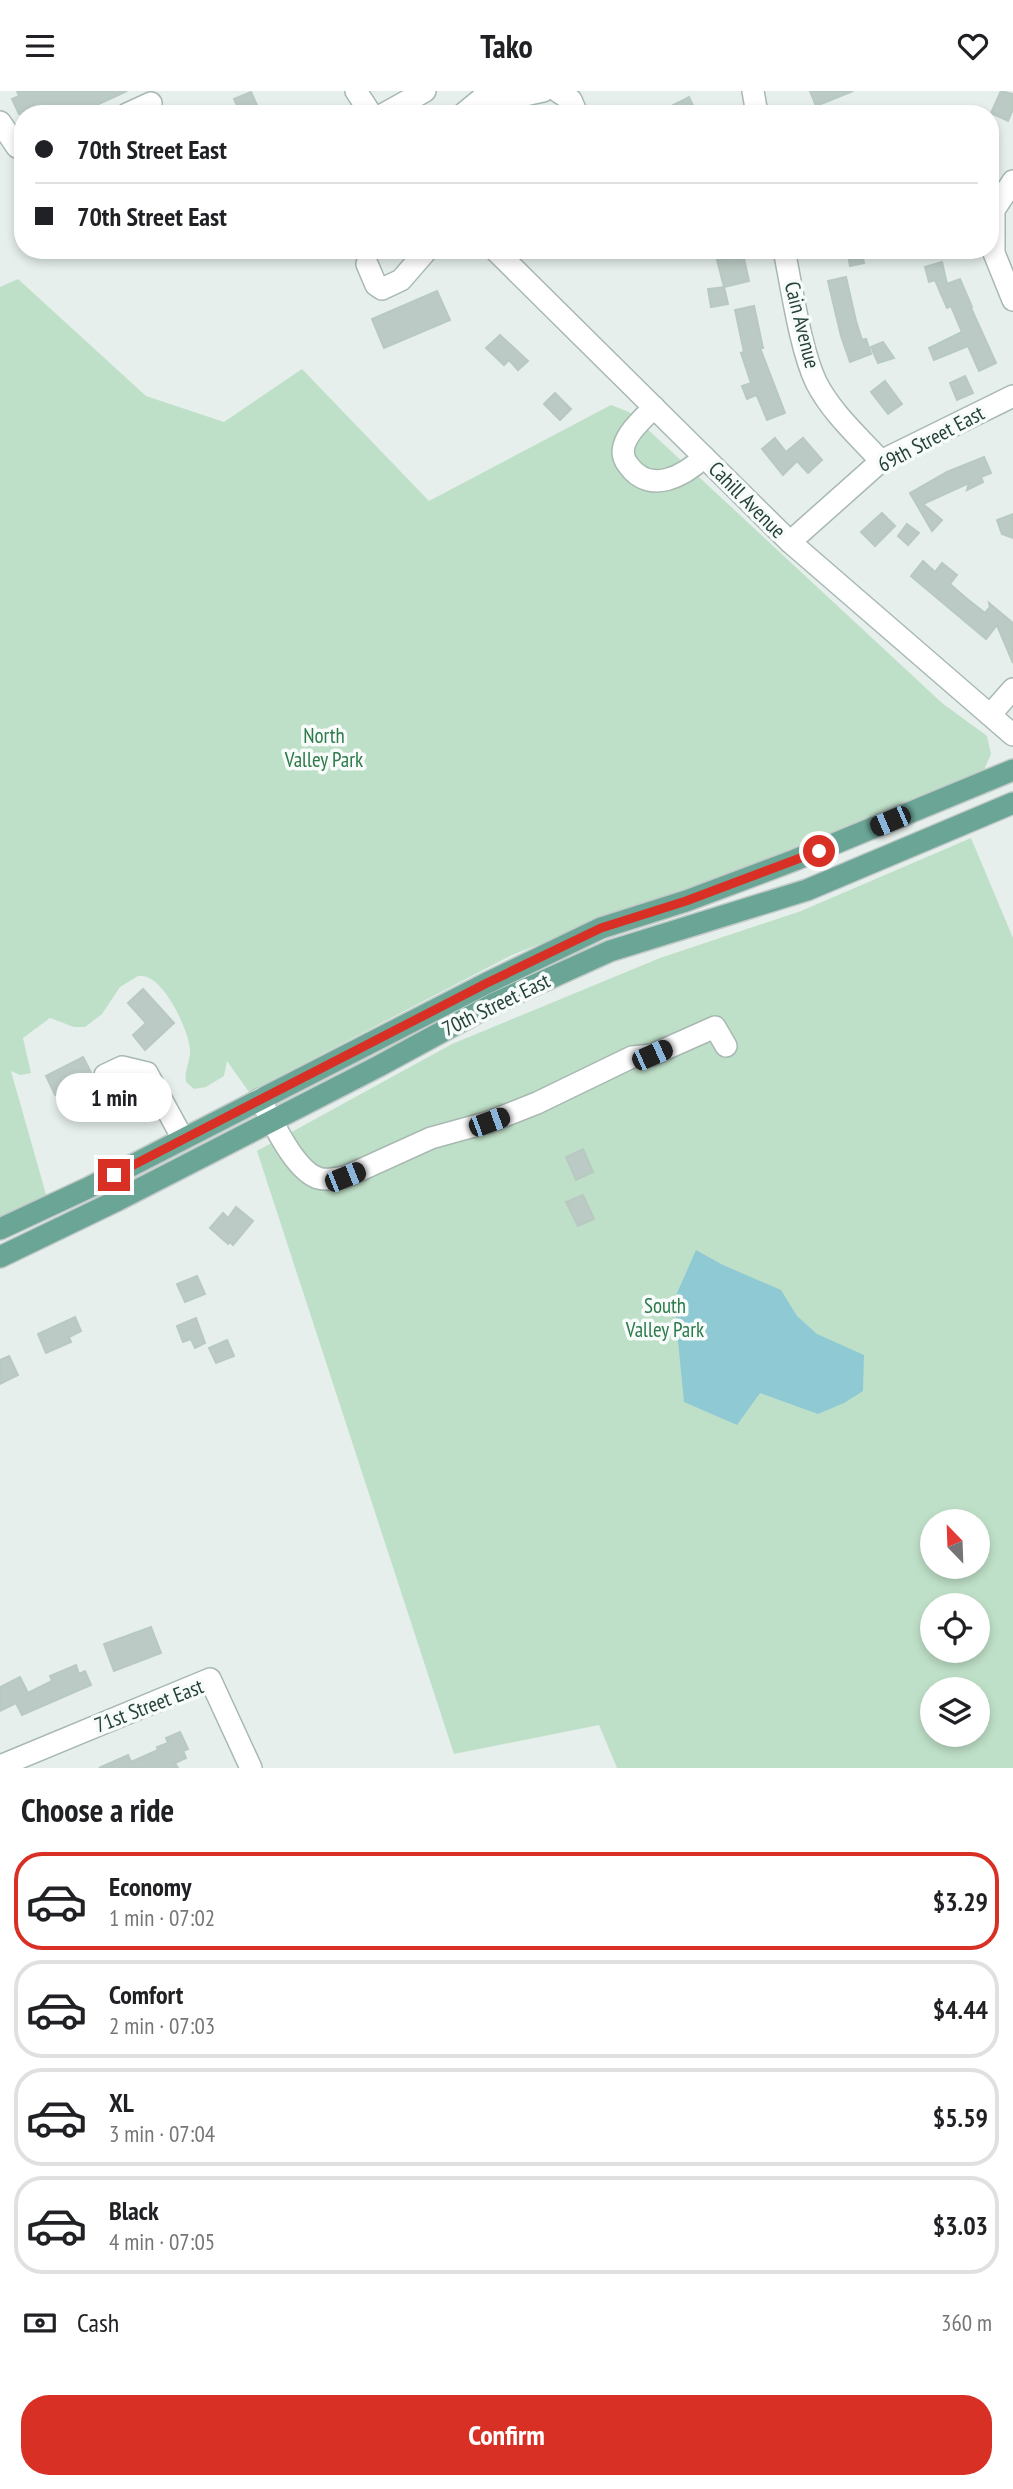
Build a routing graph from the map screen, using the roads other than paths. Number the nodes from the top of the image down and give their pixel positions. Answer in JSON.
{"nodes":[{"id":1,"x":557,"y":91,"type":"edge"},
{"id":2,"x":415,"y":93,"type":"edge"},
{"id":3,"x":534,"y":93,"type":"edge"},
{"id":4,"x":150,"y":103,"type":"dead end"},
{"id":5,"x":146,"y":105,"type":"edge"},
{"id":6,"x":397,"y":105,"type":"edge"},
{"id":7,"x":474,"y":105,"type":"edge"},
{"id":8,"x":502,"y":105,"type":"edge"},
{"id":9,"x":573,"y":105,"type":"edge"},
{"id":10,"x":0,"y":122,"type":"edge"},
{"id":11,"x":14,"y":141,"type":"edge"},
{"id":12,"x":1013,"y":181,"type":"edge"},
{"id":13,"x":999,"y":202,"type":"edge"},
{"id":14,"x":419,"y":259,"type":"edge"},
{"id":15,"x":504,"y":259,"type":"edge"},
{"id":16,"x":786,"y":259,"type":"edge"},
{"id":17,"x":996,"y":259,"type":"edge"},
{"id":18,"x":367,"y":264,"type":"dead end"},
{"id":19,"x":1013,"y":300,"type":"edge"},
{"id":20,"x":1013,"y":396,"type":"edge"},
{"id":21,"x":654,"y":407,"type":"junction"},
{"id":22,"x":704,"y":457,"type":"junction"},
{"id":23,"x":881,"y":461,"type":"junction"},
{"id":24,"x":790,"y":542,"type":"junction"},
{"id":25,"x":1013,"y":689,"type":"edge"},
{"id":26,"x":990,"y":715,"type":"junction"},
{"id":27,"x":1013,"y":735,"type":"edge"},
{"id":28,"x":1013,"y":770,"type":"edge"},
{"id":29,"x":1013,"y":803,"type":"edge"},
{"id":30,"x":726,"y":1045,"type":"dead end"},
{"id":31,"x":104,"y":1075,"type":"dead end"},
{"id":32,"x":260,"y":1099,"type":"junction"},
{"id":33,"x":272,"y":1120,"type":"junction"},
{"id":34,"x":183,"y":1139,"type":"junction"},
{"id":35,"x":0,"y":1230,"type":"edge"},
{"id":36,"x":0,"y":1257,"type":"edge"},
{"id":37,"x":0,"y":1766,"type":"edge"},
{"id":38,"x":251,"y":1768,"type":"edge"}],
"edges":[{"from":1,"to":9,"type":"street"},
{"from":2,"to":6,"type":"street"},
{"from":3,"to":7,"type":"street"},
{"from":3,"to":8,"type":"street"},
{"from":4,"to":5,"type":"street"},
{"from":10,"to":11,"type":"street"},
{"from":12,"to":13,"type":"street"},
{"from":14,"to":18,"type":"street"},
{"from":15,"to":21,"type":"street","name":"Cahill Avenue"},
{"from":16,"to":23,"type":"street","name":"Cain Avenue"},
{"from":17,"to":19,"type":"street"},
{"from":20,"to":23,"type":"street","name":"69th Street East"},
{"from":21,"to":22,"type":"street","name":"Cahill Avenue"},
{"from":21,"to":22,"type":"street"},
{"from":22,"to":24,"type":"street","name":"Cahill Avenue"},
{"from":23,"to":24,"type":"street","name":"69th Street East"},
{"from":24,"to":26,"type":"street","name":"Cahill Avenue"},
{"from":25,"to":26,"type":"street"},
{"from":26,"to":27,"type":"street","name":"Cahill Avenue"},
{"from":28,"to":32,"type":"main road","name":"70th Street East"},
{"from":29,"to":33,"type":"main road","name":"70th Street East"},
{"from":30,"to":33,"type":"street"},
{"from":31,"to":34,"type":"street"},
{"from":32,"to":33,"type":"street"},
{"from":32,"to":34,"type":"main road","name":"70th Street East"},
{"from":33,"to":36,"type":"main road","name":"70th Street East"},
{"from":34,"to":35,"type":"main road","name":"70th Street East"},
{"from":37,"to":38,"type":"street","name":"71st Street East"}]}
